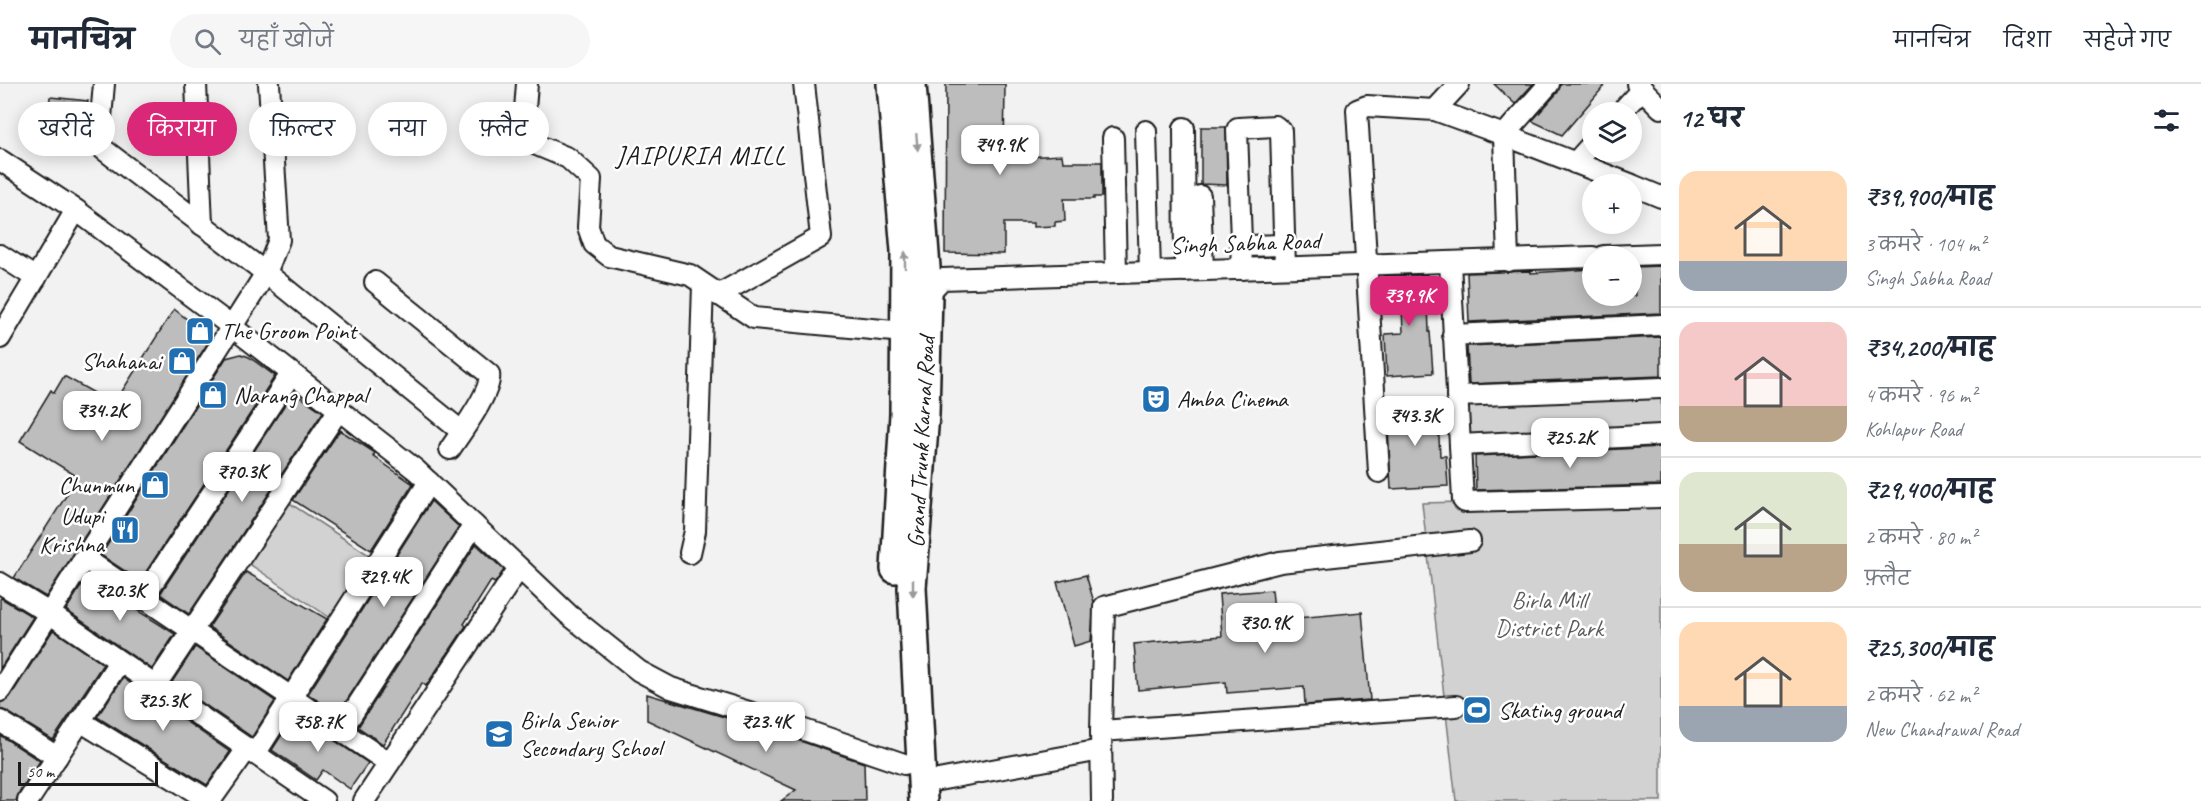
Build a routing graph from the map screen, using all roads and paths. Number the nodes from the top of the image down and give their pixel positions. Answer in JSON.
{"nodes":[{"id":1,"x":104,"y":84,"type":"edge"},
{"id":2,"x":196,"y":84,"type":"edge"},
{"id":3,"x":269,"y":84,"type":"edge"},
{"id":4,"x":527,"y":84,"type":"edge"},
{"id":5,"x":804,"y":84,"type":"edge"},
{"id":6,"x":891,"y":84,"type":"edge"},
{"id":7,"x":912,"y":84,"type":"edge"},
{"id":8,"x":1459,"y":84,"type":"edge"},
{"id":9,"x":1549,"y":84,"type":"edge"},
{"id":10,"x":1640,"y":86,"type":"edge"},
{"id":11,"x":1628,"y":102,"type":"edge"},
{"id":12,"x":1661,"y":108,"type":"edge"},
{"id":13,"x":1434,"y":110,"type":"junction"},
{"id":14,"x":1184,"y":128,"type":"dead end"},
{"id":15,"x":1146,"y":131,"type":"dead end"},
{"id":16,"x":1504,"y":135,"type":"junction"},
{"id":17,"x":1113,"y":138,"type":"dead end"},
{"id":18,"x":1582,"y":155,"type":"edge"},
{"id":19,"x":1,"y":163,"type":"edge"},
{"id":20,"x":1575,"y":163,"type":"junction"},
{"id":21,"x":1603,"y":174,"type":"edge"},
{"id":22,"x":1642,"y":189,"type":"edge"},
{"id":23,"x":1200,"y":196,"type":"dead end"},
{"id":24,"x":1661,"y":197,"type":"edge"},
{"id":25,"x":76,"y":210,"type":"junction"},
{"id":26,"x":202,"y":225,"type":"junction"},
{"id":27,"x":1284,"y":245,"type":"junction"},
{"id":28,"x":1241,"y":246,"type":"junction"},
{"id":29,"x":1661,"y":254,"type":"edge"},
{"id":30,"x":0,"y":255,"type":"edge"},
{"id":31,"x":1642,"y":255,"type":"edge"},
{"id":32,"x":1582,"y":258,"type":"edge"},
{"id":33,"x":1508,"y":261,"type":"junction"},
{"id":34,"x":1450,"y":263,"type":"junction"},
{"id":35,"x":1366,"y":264,"type":"junction"},
{"id":36,"x":1285,"y":267,"type":"junction"},
{"id":37,"x":1242,"y":269,"type":"junction"},
{"id":38,"x":1194,"y":271,"type":"junction"},
{"id":39,"x":1150,"y":272,"type":"junction"},
{"id":40,"x":266,"y":273,"type":"junction"},
{"id":41,"x":1116,"y":273,"type":"junction"},
{"id":42,"x":36,"y":278,"type":"junction"},
{"id":43,"x":375,"y":282,"type":"dead end"},
{"id":44,"x":710,"y":290,"type":"junction"},
{"id":45,"x":916,"y":295,"type":"junction"},
{"id":46,"x":1661,"y":325,"type":"edge"},
{"id":47,"x":231,"y":326,"type":"junction"},
{"id":48,"x":904,"y":332,"type":"junction"},
{"id":49,"x":1453,"y":335,"type":"junction"},
{"id":50,"x":0,"y":338,"type":"edge"},
{"id":51,"x":291,"y":375,"type":"junction"},
{"id":52,"x":1661,"y":388,"type":"edge"},
{"id":53,"x":1457,"y":396,"type":"junction"},
{"id":54,"x":338,"y":411,"type":"junction"},
{"id":55,"x":461,"y":431,"type":"junction"},
{"id":56,"x":1661,"y":435,"type":"edge"},
{"id":57,"x":1460,"y":445,"type":"junction"},
{"id":58,"x":450,"y":449,"type":"dead end"},
{"id":59,"x":1379,"y":472,"type":"dead end"},
{"id":60,"x":429,"y":482,"type":"junction"},
{"id":61,"x":1661,"y":497,"type":"edge"},
{"id":62,"x":474,"y":525,"type":"junction"},
{"id":63,"x":1470,"y":541,"type":"dead end"},
{"id":64,"x":690,"y":553,"type":"dead end"},
{"id":65,"x":84,"y":558,"type":"junction"},
{"id":66,"x":519,"y":568,"type":"junction"},
{"id":67,"x":0,"y":583,"type":"edge"},
{"id":68,"x":142,"y":599,"type":"junction"},
{"id":69,"x":49,"y":614,"type":"junction"},
{"id":70,"x":192,"y":632,"type":"junction"},
{"id":71,"x":119,"y":662,"type":"junction"},
{"id":72,"x":155,"y":686,"type":"junction"},
{"id":73,"x":0,"y":691,"type":"edge"},
{"id":74,"x":292,"y":698,"type":"junction"},
{"id":75,"x":1456,"y":706,"type":"dead end"},
{"id":76,"x":0,"y":721,"type":"edge"},
{"id":77,"x":80,"y":721,"type":"junction"},
{"id":78,"x":341,"y":731,"type":"junction"},
{"id":79,"x":1101,"y":740,"type":"junction"},
{"id":80,"x":251,"y":752,"type":"junction"},
{"id":81,"x":57,"y":758,"type":"junction"},
{"id":82,"x":389,"y":763,"type":"junction"},
{"id":83,"x":904,"y":764,"type":"junction"},
{"id":84,"x":916,"y":795,"type":"edge"},
{"id":85,"x":28,"y":801,"type":"edge"},
{"id":86,"x":209,"y":801,"type":"edge"},
{"id":87,"x":324,"y":801,"type":"edge"},
{"id":88,"x":364,"y":801,"type":"edge"},
{"id":89,"x":1102,"y":801,"type":"edge"}],
"edges":[{"from":1,"to":26,"type":"street"},
{"from":2,"to":26,"type":"street"},
{"from":3,"to":40,"type":"street"},
{"from":4,"to":44,"type":"street"},
{"from":5,"to":44,"type":"street"},
{"from":45,"to":6,"type":"main road","name":"Grand Trunk Karnal Road","one_way":true},
{"from":7,"to":45,"type":"main road","name":"Grand Trunk Karnal Road","one_way":true},
{"from":8,"to":13,"type":"street"},
{"from":9,"to":16,"type":"street"},
{"from":10,"to":11,"type":"street"},
{"from":10,"to":12,"type":"street"},
{"from":13,"to":16,"type":"street"},
{"from":13,"to":35,"type":"street"},
{"from":14,"to":38,"type":"street"},
{"from":15,"to":39,"type":"street"},
{"from":16,"to":20,"type":"street"},
{"from":16,"to":33,"type":"street"},
{"from":17,"to":41,"type":"street"},
{"from":18,"to":20,"type":"street"},
{"from":19,"to":25,"type":"street"},
{"from":20,"to":21,"type":"street"},
{"from":22,"to":24,"type":"street"},
{"from":23,"to":38,"type":"street"},
{"from":25,"to":42,"type":"street"},
{"from":25,"to":47,"type":"street"},
{"from":26,"to":40,"type":"street"},
{"from":27,"to":28,"type":"street"},
{"from":27,"to":28,"type":"street"},
{"from":27,"to":36,"type":"street"},
{"from":28,"to":37,"type":"street"},
{"from":29,"to":31,"type":"street"},
{"from":30,"to":42,"type":"street"},
{"from":32,"to":33,"type":"street","name":"Singh Sabha Road"},
{"from":33,"to":34,"type":"street","name":"Singh Sabha Road"},
{"from":34,"to":35,"type":"street","name":"Singh Sabha Road"},
{"from":34,"to":49,"type":"street"},
{"from":35,"to":36,"type":"street","name":"Singh Sabha Road"},
{"from":35,"to":59,"type":"street"},
{"from":36,"to":37,"type":"street","name":"Singh Sabha Road"},
{"from":37,"to":38,"type":"street","name":"Singh Sabha Road"},
{"from":38,"to":39,"type":"street","name":"Singh Sabha Road"},
{"from":39,"to":41,"type":"street","name":"Singh Sabha Road"},
{"from":40,"to":47,"type":"street"},
{"from":40,"to":55,"type":"street"},
{"from":41,"to":45,"type":"street","name":"Singh Sabha Road"},
{"from":42,"to":50,"type":"street"},
{"from":43,"to":55,"type":"street"},
{"from":44,"to":48,"type":"street"},
{"from":44,"to":64,"type":"street"},
{"from":45,"to":48,"type":"main road","name":"Grand Trunk Karnal Road"},
{"from":45,"to":84,"type":"main road","name":"Grand Trunk Karnal Road","one_way":true},
{"from":46,"to":49,"type":"street"},
{"from":47,"to":51,"type":"street"},
{"from":47,"to":65,"type":"street"},
{"from":48,"to":83,"type":"main road","name":"Grand Trunk Karnal Road"},
{"from":49,"to":53,"type":"street"},
{"from":51,"to":54,"type":"street"},
{"from":51,"to":68,"type":"street"},
{"from":52,"to":53,"type":"street"},
{"from":53,"to":57,"type":"street"},
{"from":54,"to":60,"type":"street"},
{"from":54,"to":70,"type":"street"},
{"from":55,"to":58,"type":"street"},
{"from":56,"to":57,"type":"street"},
{"from":57,"to":61,"type":"street"},
{"from":60,"to":62,"type":"street"},
{"from":60,"to":74,"type":"street"},
{"from":62,"to":66,"type":"street"},
{"from":62,"to":78,"type":"street"},
{"from":63,"to":79,"type":"street"},
{"from":65,"to":68,"type":"street"},
{"from":65,"to":69,"type":"street"},
{"from":66,"to":82,"type":"street"},
{"from":66,"to":83,"type":"street"},
{"from":67,"to":69,"type":"street"},
{"from":68,"to":70,"type":"street"},
{"from":69,"to":71,"type":"street"},
{"from":69,"to":73,"type":"street"},
{"from":70,"to":72,"type":"street"},
{"from":70,"to":74,"type":"street"},
{"from":71,"to":72,"type":"street"},
{"from":71,"to":77,"type":"street"},
{"from":72,"to":80,"type":"street"},
{"from":74,"to":78,"type":"street"},
{"from":74,"to":80,"type":"street"},
{"from":75,"to":79,"type":"street"},
{"from":76,"to":81,"type":"street"},
{"from":77,"to":81,"type":"street"},
{"from":77,"to":86,"type":"street"},
{"from":78,"to":82,"type":"street"},
{"from":79,"to":84,"type":"street"},
{"from":79,"to":89,"type":"street"},
{"from":80,"to":86,"type":"street"},
{"from":80,"to":87,"type":"street"},
{"from":81,"to":85,"type":"street"},
{"from":82,"to":88,"type":"street"},
{"from":83,"to":84,"type":"main road","name":"Grand Trunk Karnal Road"}]}
